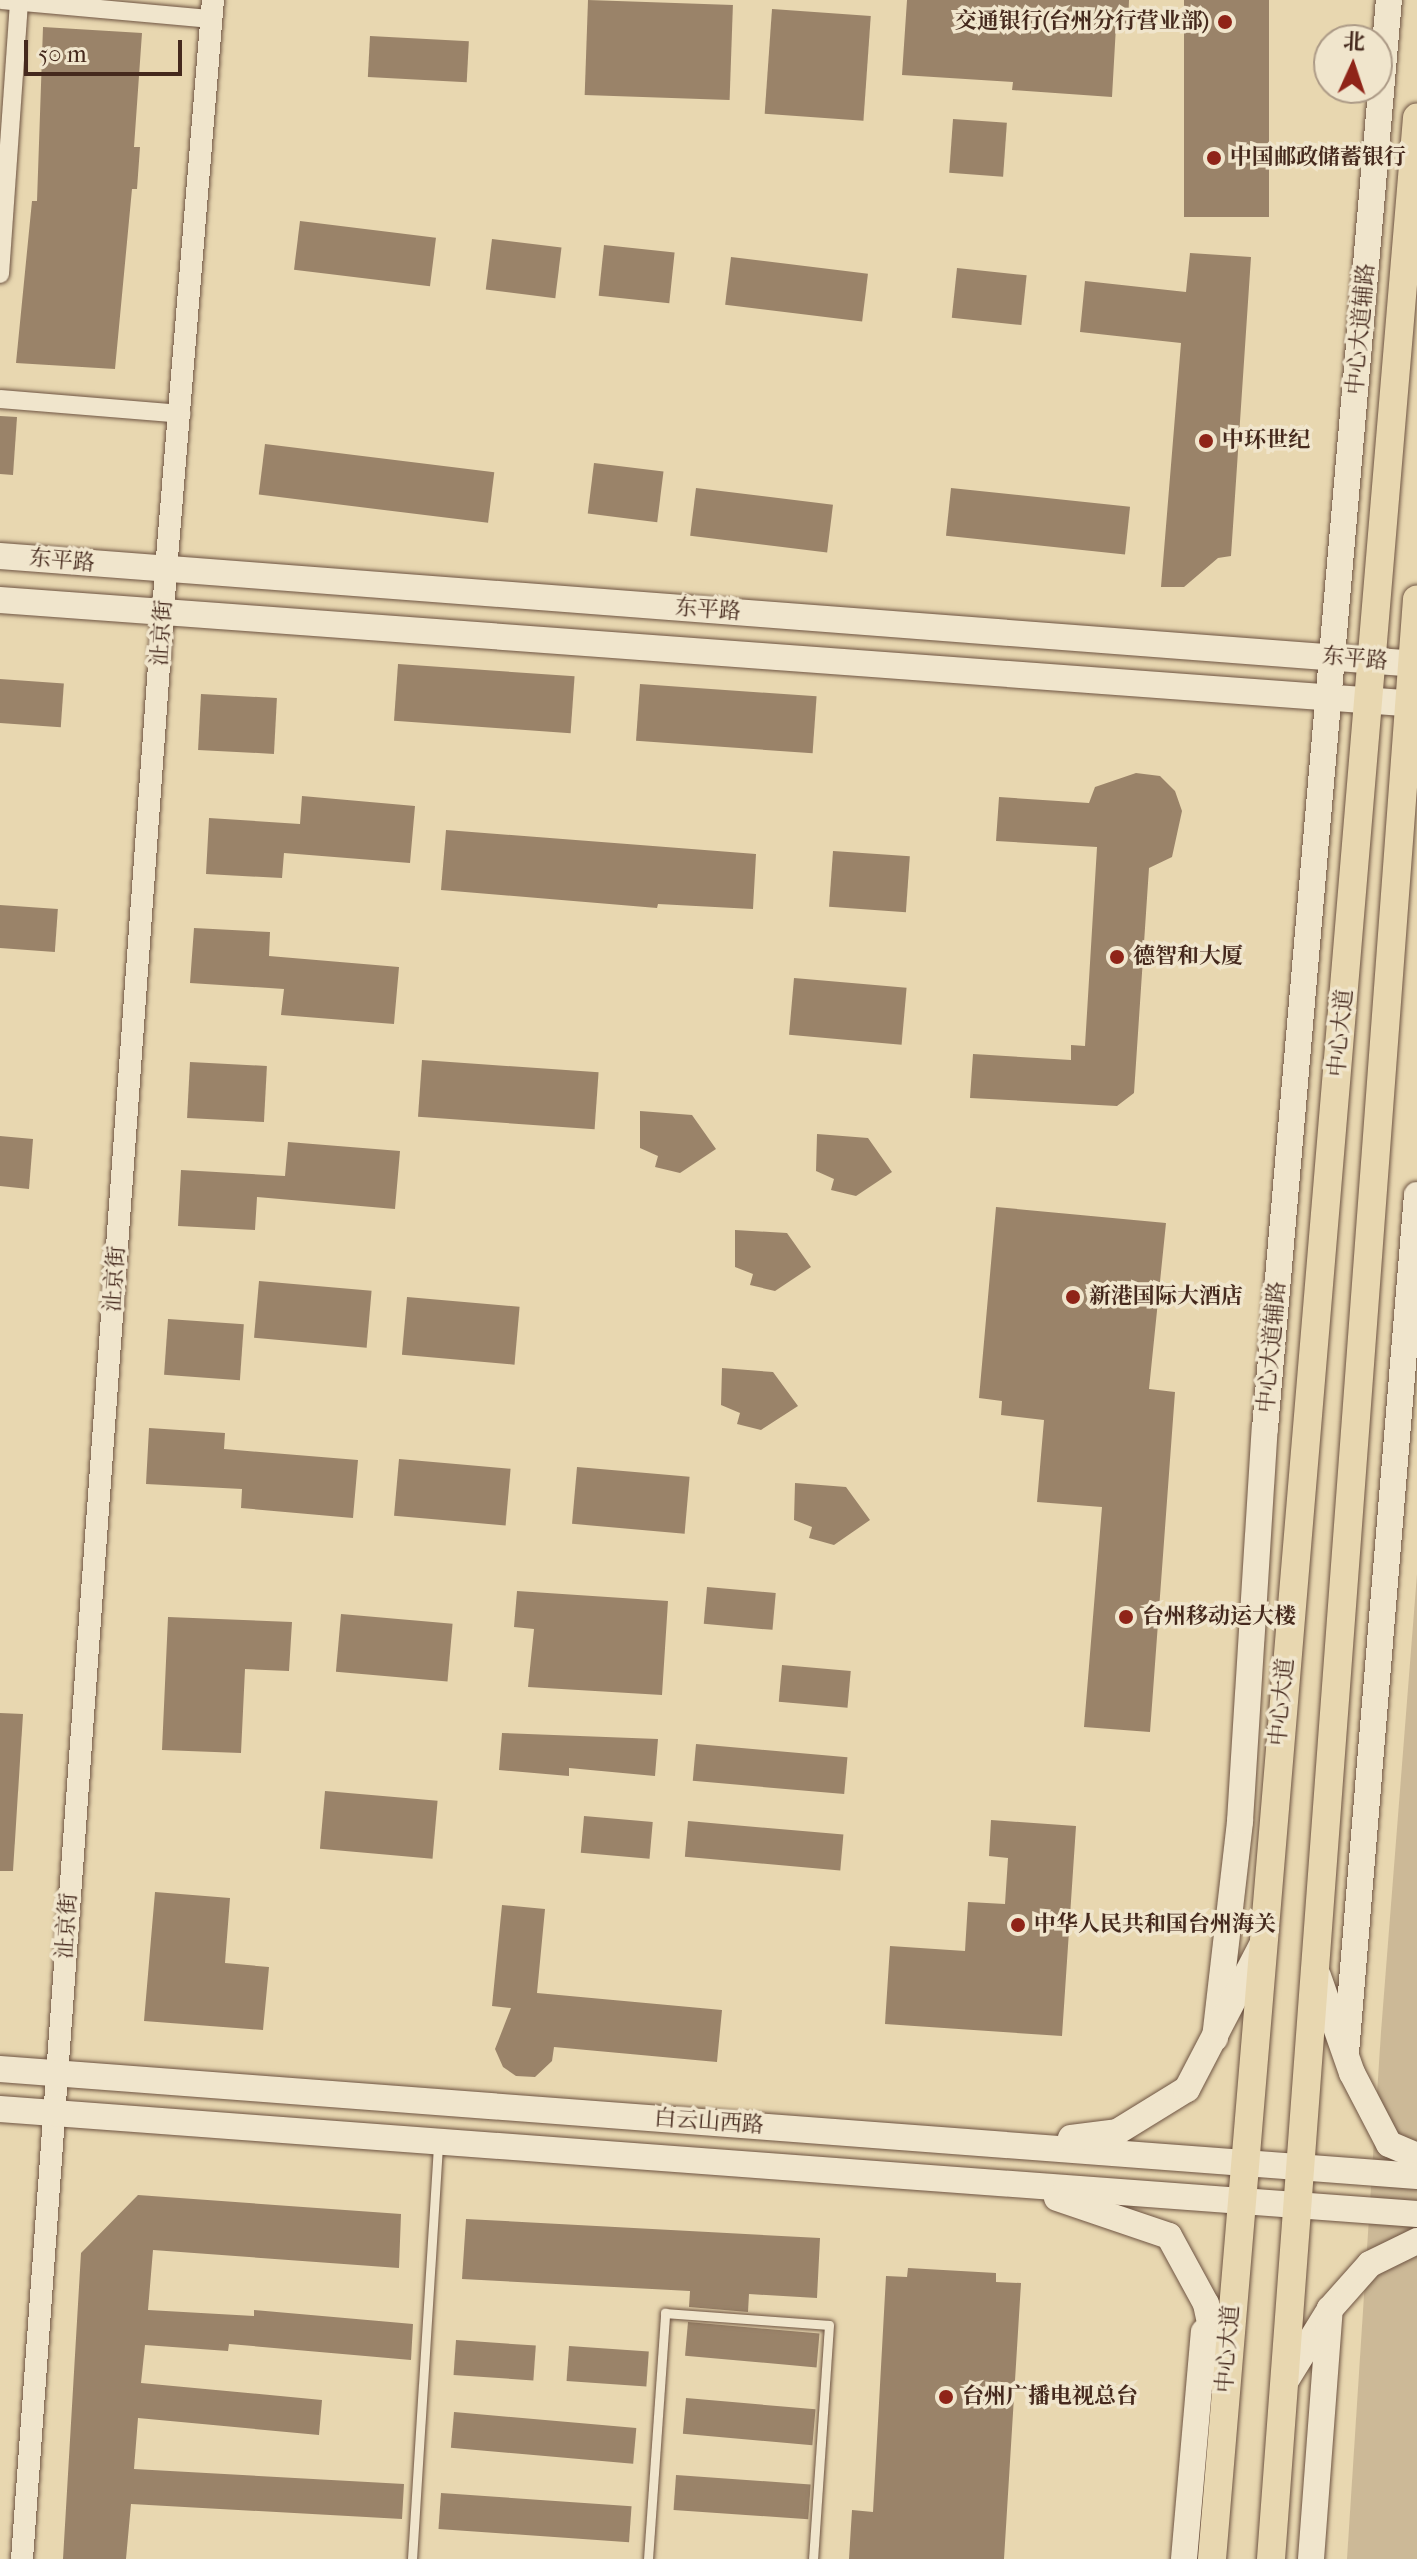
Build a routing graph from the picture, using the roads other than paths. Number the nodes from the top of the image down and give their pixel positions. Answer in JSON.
{"nodes":[{"id":1,"x":14,"y":0,"type":"edge"},
{"id":2,"x":1389,"y":0,"type":"edge"},
{"id":3,"x":212,"y":10,"type":"edge"},
{"id":4,"x":1417,"y":118,"type":"edge"},
{"id":5,"x":0,"y":274,"type":"edge"},
{"id":6,"x":0,"y":399,"type":"edge"},
{"id":7,"x":181,"y":414,"type":"junction"},
{"id":8,"x":0,"y":556,"type":"edge"},
{"id":9,"x":166,"y":570,"type":"junction"},
{"id":10,"x":1417,"y":599,"type":"edge"},
{"id":11,"x":0,"y":600,"type":"edge"},
{"id":12,"x":163,"y":611,"type":"junction"},
{"id":13,"x":1332,"y":657,"type":"junction"},
{"id":14,"x":1373,"y":661,"type":"junction"},
{"id":15,"x":1416,"y":665,"type":"edge"},
{"id":16,"x":1329,"y":696,"type":"junction"},
{"id":17,"x":1370,"y":699,"type":"junction"},
{"id":18,"x":1414,"y":704,"type":"edge"},
{"id":19,"x":1417,"y":1195,"type":"edge"},
{"id":20,"x":1261,"y":1947,"type":"junction"},
{"id":21,"x":1318,"y":1976,"type":"junction"},
{"id":22,"x":1215,"y":2038,"type":"junction"},
{"id":23,"x":1346,"y":2053,"type":"junction"},
{"id":24,"x":0,"y":2069,"type":"edge"},
{"id":25,"x":57,"y":2074,"type":"junction"},
{"id":26,"x":0,"y":2109,"type":"edge"},
{"id":27,"x":53,"y":2113,"type":"junction"},
{"id":28,"x":439,"y":2141,"type":"junction"},
{"id":29,"x":1021,"y":2145,"type":"junction"},
{"id":30,"x":1417,"y":2156,"type":"edge"},
{"id":31,"x":1242,"y":2162,"type":"junction"},
{"id":32,"x":1302,"y":2167,"type":"junction"},
{"id":33,"x":1417,"y":2176,"type":"edge"},
{"id":34,"x":999,"y":2182,"type":"junction"},
{"id":35,"x":1239,"y":2200,"type":"junction"},
{"id":36,"x":1299,"y":2204,"type":"junction"},
{"id":37,"x":1417,"y":2214,"type":"edge"},
{"id":38,"x":1417,"y":2241,"type":"edge"},
{"id":39,"x":1206,"y":2304,"type":"junction"},
{"id":40,"x":1330,"y":2309,"type":"junction"},
{"id":41,"x":1285,"y":2382,"type":"junction"},
{"id":42,"x":1225,"y":2390,"type":"junction"},
{"id":43,"x":22,"y":2559,"type":"edge"},
{"id":44,"x":412,"y":2559,"type":"edge"},
{"id":45,"x":648,"y":2559,"type":"edge"},
{"id":46,"x":813,"y":2559,"type":"edge"},
{"id":47,"x":1184,"y":2559,"type":"edge"},
{"id":48,"x":1212,"y":2559,"type":"edge"},
{"id":49,"x":1271,"y":2559,"type":"edge"},
{"id":50,"x":1311,"y":2559,"type":"edge"}],
"edges":[{"from":1,"to":3,"type":"street"},
{"from":1,"to":5,"type":"street"},
{"from":2,"to":13,"type":"main road","name":"中心大道辅路"},
{"from":3,"to":7,"type":"street","name":"沚京街"},
{"from":4,"to":14,"type":"main road","name":"中心大道"},
{"from":6,"to":7,"type":"street"},
{"from":7,"to":9,"type":"street","name":"沚京街"},
{"from":8,"to":9,"type":"main road","name":"东平路"},
{"from":9,"to":12,"type":"street","name":"沚京街"},
{"from":9,"to":13,"type":"main road","name":"东平路"},
{"from":10,"to":15,"type":"main road","name":"中心大道"},
{"from":11,"to":12,"type":"main road","name":"东平路"},
{"from":12,"to":16,"type":"main road","name":"东平路"},
{"from":12,"to":25,"type":"street","name":"沚京街"},
{"from":13,"to":14,"type":"main road","name":"东平路"},
{"from":13,"to":16,"type":"main road","name":"中心大道辅路"},
{"from":13,"to":17,"type":"main road"},
{"from":14,"to":15,"type":"main road","name":"东平路"},
{"from":14,"to":17,"type":"main road","name":"中心大道"},
{"from":15,"to":18,"type":"main road","name":"中心大道"},
{"from":16,"to":17,"type":"main road","name":"东平路"},
{"from":16,"to":22,"type":"main road","name":"中心大道辅路"},
{"from":17,"to":18,"type":"main road","name":"东平路"},
{"from":17,"to":20,"type":"main road","name":"中心大道"},
{"from":18,"to":21,"type":"main road","name":"中心大道"},
{"from":19,"to":23,"type":"main road"},
{"from":20,"to":22,"type":"main road","name":"中心大道"},
{"from":20,"to":31,"type":"main road","name":"中心大道"},
{"from":21,"to":23,"type":"main road","name":"中心大道"},
{"from":21,"to":32,"type":"main road","name":"中心大道"},
{"from":22,"to":29,"type":"main road","name":"中心大道"},
{"from":23,"to":30,"type":"main road","name":"中心大道"},
{"from":24,"to":25,"type":"main road","name":"白云山西路"},
{"from":25,"to":27,"type":"street","name":"沚京街"},
{"from":25,"to":29,"type":"main road","name":"白云山西路"},
{"from":26,"to":27,"type":"main road","name":"白云山西路"},
{"from":27,"to":28,"type":"main road","name":"白云山西路"},
{"from":27,"to":43,"type":"street","name":"沚京街"},
{"from":28,"to":34,"type":"main road","name":"白云山西路"},
{"from":28,"to":44,"type":"lane"},
{"from":29,"to":31,"type":"main road","name":"白云山西路"},
{"from":31,"to":32,"type":"main road","name":"白云山西路"},
{"from":31,"to":35,"type":"main road","name":"中心大道"},
{"from":32,"to":33,"type":"main road","name":"白云山西路"},
{"from":32,"to":36,"type":"main road","name":"中心大道"},
{"from":34,"to":35,"type":"main road","name":"白云山西路"},
{"from":34,"to":39,"type":"main road","name":"白云山西路"},
{"from":35,"to":36,"type":"main road","name":"白云山西路"},
{"from":35,"to":42,"type":"main road","name":"中心大道"},
{"from":36,"to":37,"type":"main road","name":"白云山西路"},
{"from":36,"to":41,"type":"main road","name":"中心大道"},
{"from":38,"to":40,"type":"main road","name":"中心大道"},
{"from":39,"to":42,"type":"main road","name":"白云山西路"},
{"from":39,"to":47,"type":"main road"},
{"from":40,"to":41,"type":"main road","name":"中心大道"},
{"from":40,"to":50,"type":"main road"},
{"from":41,"to":49,"type":"main road","name":"中心大道"},
{"from":42,"to":48,"type":"main road","name":"中心大道"},
{"from":45,"to":46,"type":"lane"}]}
